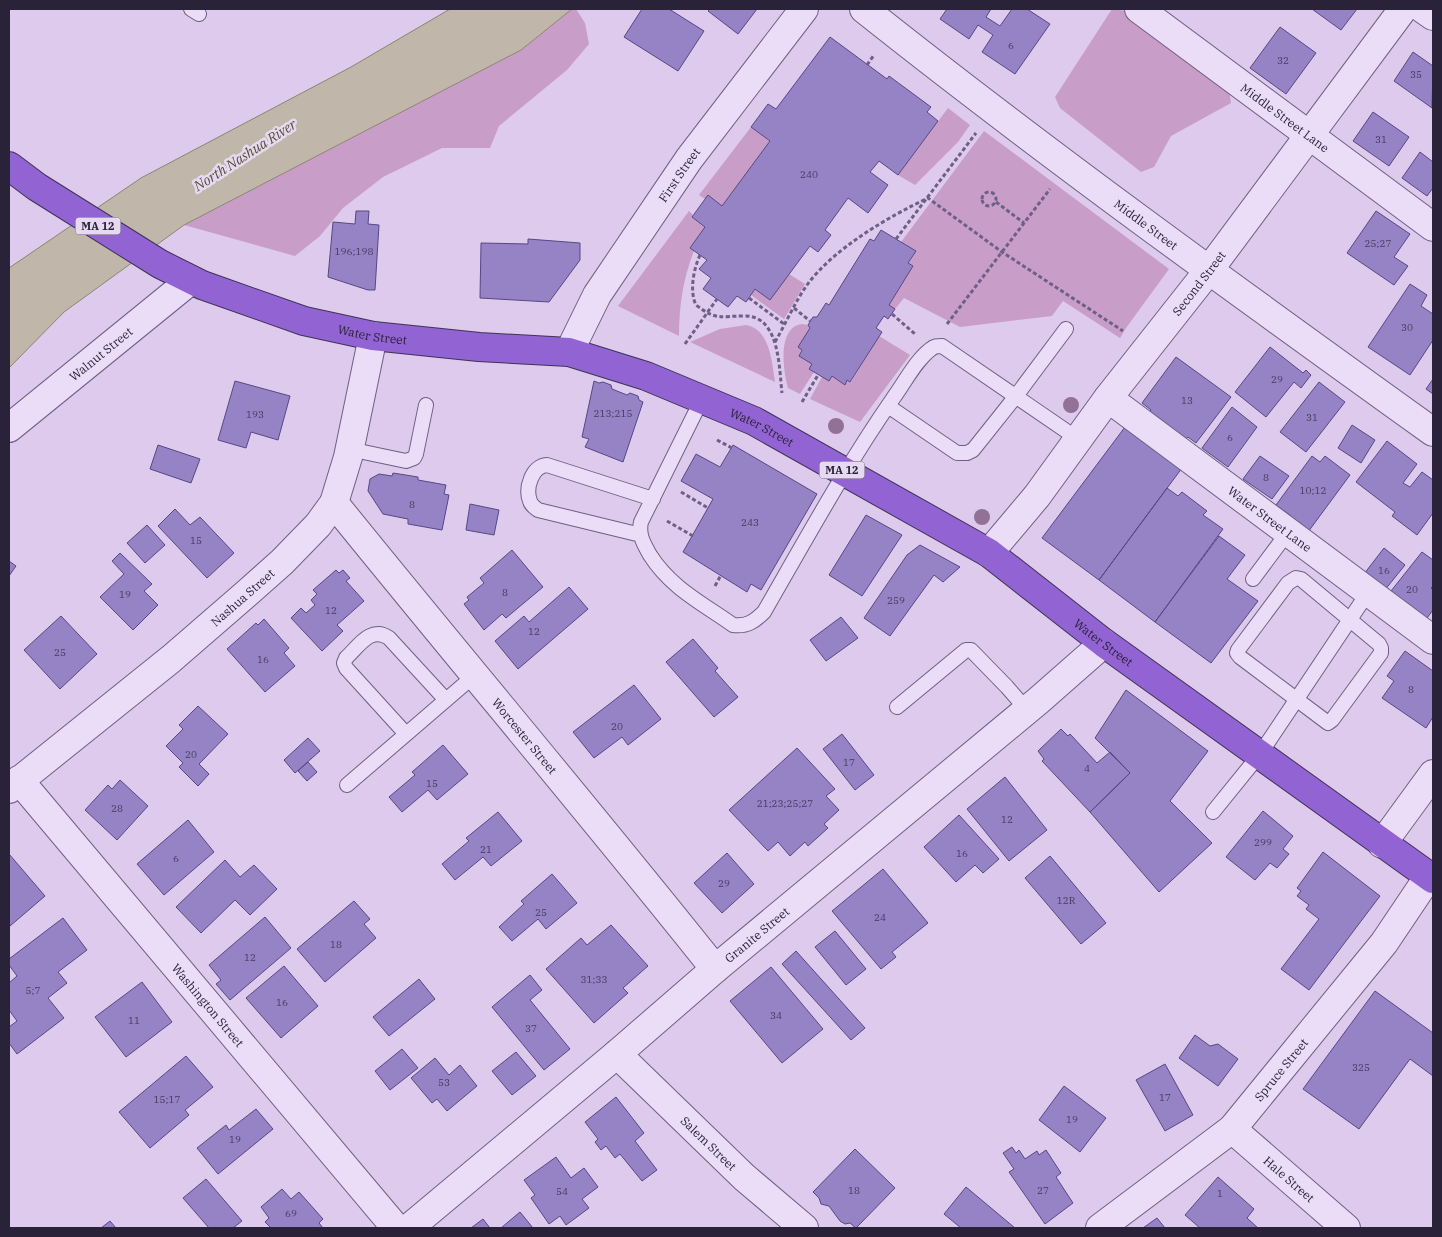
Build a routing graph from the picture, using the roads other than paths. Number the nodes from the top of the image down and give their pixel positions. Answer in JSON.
{"nodes":[{"id":1,"x":804,"y":9,"type":"edge"},
{"id":2,"x":864,"y":9,"type":"edge"},
{"id":3,"x":1139,"y":9,"type":"edge"},
{"id":4,"x":1403,"y":9,"type":"edge"},
{"id":5,"x":1423,"y":9,"type":"edge"},
{"id":6,"x":1433,"y":16,"type":"edge"},
{"id":7,"x":1308,"y":136,"type":"junction"},
{"id":8,"x":9,"y":166,"type":"edge"},
{"id":9,"x":1433,"y":227,"type":"edge"},
{"id":10,"x":1209,"y":270,"type":"junction"},
{"id":11,"x":192,"y":280,"type":"junction"},
{"id":12,"x":1066,"y":329,"type":"dead end"},
{"id":13,"x":373,"y":336,"type":"junction"},
{"id":14,"x":569,"y":352,"type":"junction"},
{"id":15,"x":1016,"y":396,"type":"junction"},
{"id":16,"x":1108,"y":398,"type":"junction"},
{"id":17,"x":702,"y":399,"type":"junction"},
{"id":18,"x":426,"y":405,"type":"dead end"},
{"id":19,"x":888,"y":406,"type":"junction"},
{"id":20,"x":9,"y":428,"type":"edge"},
{"id":21,"x":1433,"y":432,"type":"edge"},
{"id":22,"x":1078,"y":439,"type":"junction"},
{"id":23,"x":349,"y":449,"type":"junction"},
{"id":24,"x":845,"y":472,"type":"junction"},
{"id":25,"x":334,"y":503,"type":"junction"},
{"id":26,"x":650,"y":504,"type":"junction"},
{"id":27,"x":1288,"y":532,"type":"junction"},
{"id":28,"x":640,"y":536,"type":"junction"},
{"id":29,"x":989,"y":552,"type":"junction"},
{"id":30,"x":1253,"y":579,"type":"dead end"},
{"id":31,"x":1369,"y":591,"type":"junction"},
{"id":32,"x":1350,"y":619,"type":"junction"},
{"id":33,"x":1433,"y":640,"type":"edge"},
{"id":34,"x":1104,"y":643,"type":"junction"},
{"id":35,"x":475,"y":675,"type":"junction"},
{"id":36,"x":446,"y":700,"type":"junction"},
{"id":37,"x":1296,"y":700,"type":"junction"},
{"id":38,"x":897,"y":707,"type":"dead end"},
{"id":39,"x":1026,"y":710,"type":"junction"},
{"id":40,"x":406,"y":734,"type":"junction"},
{"id":41,"x":1260,"y":754,"type":"junction"},
{"id":42,"x":1433,"y":774,"type":"edge"},
{"id":43,"x":346,"y":784,"type":"dead end"},
{"id":44,"x":14,"y":785,"type":"edge"},
{"id":45,"x":1213,"y":812,"type":"dead end"},
{"id":46,"x":1382,"y":844,"type":"junction"},
{"id":47,"x":1431,"y":878,"type":"edge"},
{"id":48,"x":715,"y":969,"type":"junction"},
{"id":49,"x":617,"y":1054,"type":"junction"},
{"id":50,"x":1232,"y":1130,"type":"junction"},
{"id":51,"x":396,"y":1228,"type":"edge"},
{"id":52,"x":410,"y":1228,"type":"edge"},
{"id":53,"x":804,"y":1228,"type":"edge"},
{"id":54,"x":1100,"y":1228,"type":"edge"},
{"id":55,"x":1346,"y":1228,"type":"edge"}],
"edges":[{"from":1,"to":14,"type":"street","name":"First Street"},
{"from":2,"to":10,"type":"street","name":"Middle Street"},
{"from":3,"to":7,"type":"street","name":"Middle Street Lane"},
{"from":4,"to":7,"type":"street","name":"Second Street"},
{"from":5,"to":6,"type":"street"},
{"from":7,"to":9,"type":"street","name":"Middle Street Lane"},
{"from":7,"to":10,"type":"street","name":"Second Street"},
{"from":8,"to":11,"type":"highway","name":"Water Street","number":"MA 12"},
{"from":10,"to":16,"type":"street","name":"Second Street"},
{"from":10,"to":21,"type":"street","name":"Middle Street"},
{"from":11,"to":13,"type":"highway","name":"Water Street","number":"MA 12"},
{"from":11,"to":20,"type":"street","name":"Walnut Street"},
{"from":12,"to":15,"type":"lane"},
{"from":13,"to":14,"type":"highway","name":"Water Street","number":"MA 12"},
{"from":13,"to":23,"type":"street","name":"Nashua Street"},
{"from":14,"to":17,"type":"highway","name":"Water Street","number":"MA 12"},
{"from":15,"to":19,"type":"lane"},
{"from":15,"to":19,"type":"lane"},
{"from":15,"to":22,"type":"lane"},
{"from":16,"to":22,"type":"street","name":"Second Street"},
{"from":16,"to":27,"type":"street","name":"Water Street Lane"},
{"from":17,"to":24,"type":"highway","name":"Water Street","number":"MA 12"},
{"from":17,"to":26,"type":"lane"},
{"from":18,"to":23,"type":"lane"},
{"from":19,"to":24,"type":"lane"},
{"from":22,"to":29,"type":"street","name":"Second Street"},
{"from":23,"to":25,"type":"street","name":"Nashua Street"},
{"from":24,"to":28,"type":"lane"},
{"from":24,"to":29,"type":"highway","name":"Water Street","number":"MA 12"},
{"from":25,"to":35,"type":"street","name":"Worcester Street"},
{"from":25,"to":44,"type":"street","name":"Nashua Street"},
{"from":26,"to":28,"type":"lane"},
{"from":26,"to":28,"type":"lane"},
{"from":27,"to":30,"type":"lane"},
{"from":27,"to":31,"type":"street","name":"Water Street Lane"},
{"from":29,"to":34,"type":"highway","name":"Water Street","number":"MA 12"},
{"from":31,"to":32,"type":"lane"},
{"from":31,"to":33,"type":"street","name":"Water Street Lane"},
{"from":32,"to":37,"type":"lane"},
{"from":32,"to":37,"type":"lane"},
{"from":32,"to":37,"type":"lane"},
{"from":34,"to":39,"type":"street","name":"Granite Street"},
{"from":34,"to":41,"type":"highway","name":"Water Street","number":"MA 12"},
{"from":35,"to":36,"type":"lane"},
{"from":35,"to":48,"type":"street","name":"Worcester Street"},
{"from":36,"to":40,"type":"lane"},
{"from":36,"to":40,"type":"lane"},
{"from":37,"to":41,"type":"lane"},
{"from":38,"to":39,"type":"lane"},
{"from":39,"to":48,"type":"street","name":"Granite Street"},
{"from":40,"to":43,"type":"lane"},
{"from":41,"to":45,"type":"lane"},
{"from":41,"to":46,"type":"highway","name":"Water Street","number":"MA 12"},
{"from":42,"to":46,"type":"street"},
{"from":44,"to":51,"type":"street","name":"Washington Street"},
{"from":46,"to":47,"type":"highway","name":"Water Street","number":"MA 12"},
{"from":47,"to":50,"type":"street","name":"Spruce Street"},
{"from":48,"to":49,"type":"street","name":"Granite Street"},
{"from":49,"to":52,"type":"street","name":"Granite Street"},
{"from":49,"to":53,"type":"street","name":"Salem Street"},
{"from":50,"to":54,"type":"street","name":"Spruce Street"},
{"from":50,"to":55,"type":"street","name":"Hale Street"}]}
